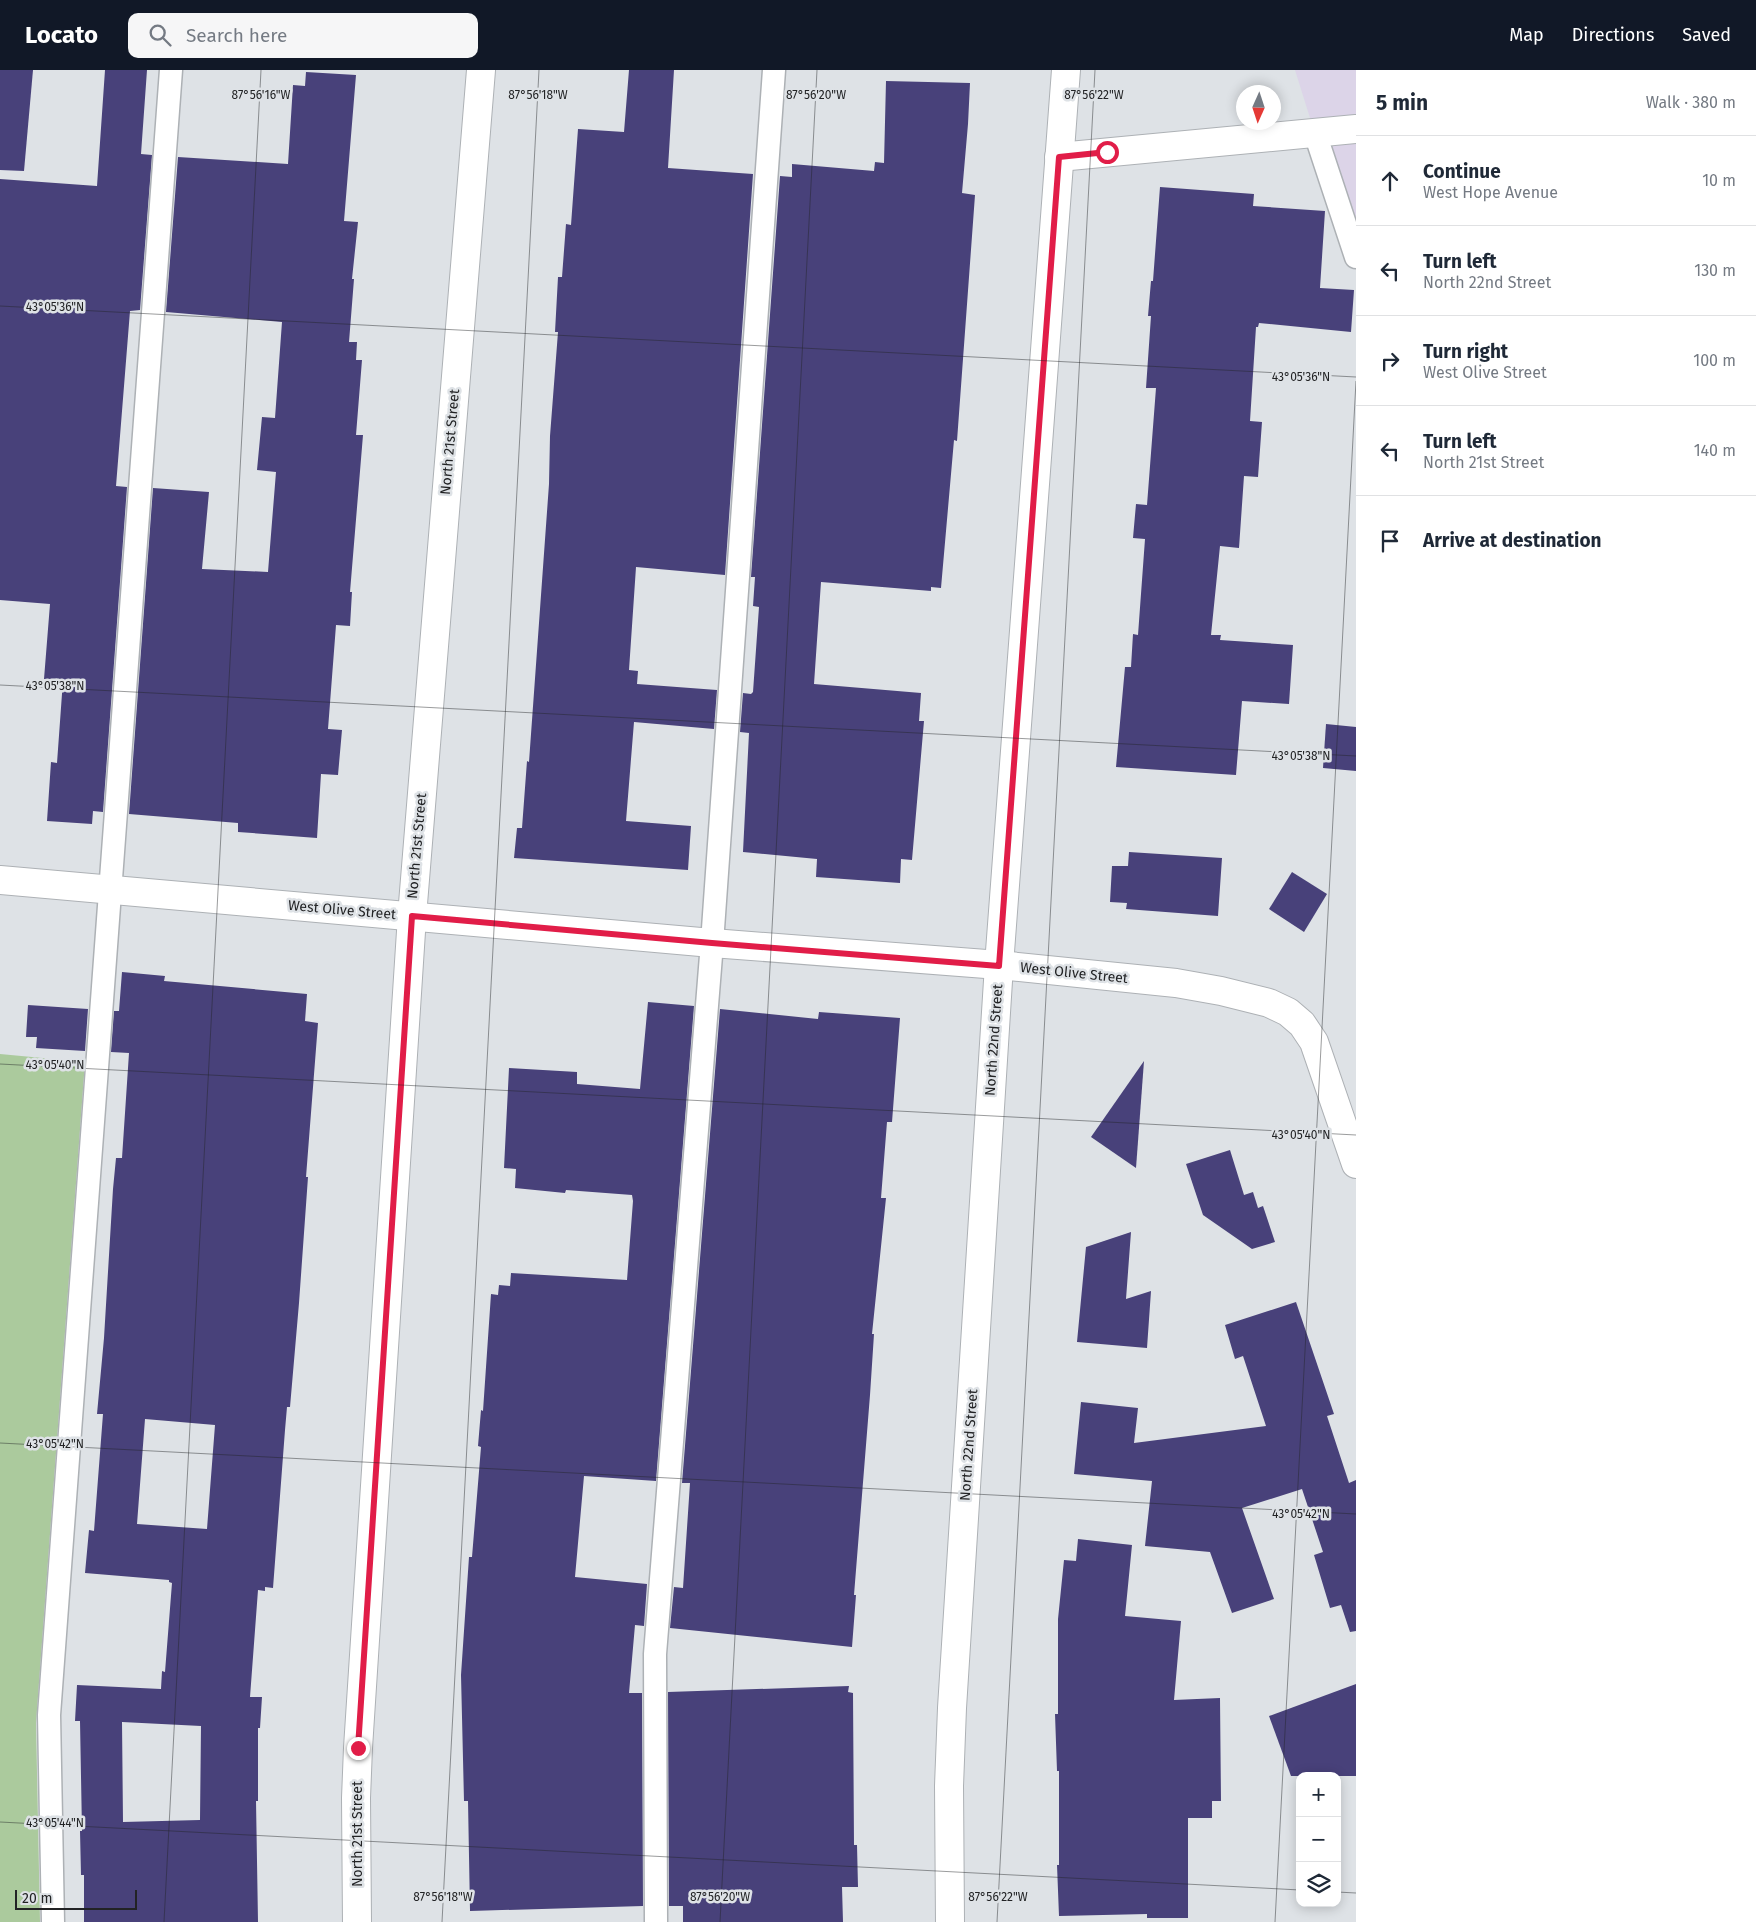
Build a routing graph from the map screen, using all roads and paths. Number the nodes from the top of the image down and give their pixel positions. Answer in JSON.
{"nodes":[{"id":1,"x":171,"y":70,"type":"edge"},
{"id":2,"x":481,"y":70,"type":"edge"},
{"id":3,"x":774,"y":70,"type":"edge"},
{"id":4,"x":1066,"y":70,"type":"edge"},
{"id":5,"x":1356,"y":129,"type":"edge"},
{"id":6,"x":1314,"y":132,"type":"junction"},
{"id":7,"x":1059,"y":157,"type":"junction"},
{"id":8,"x":1356,"y":257,"type":"edge"},
{"id":9,"x":0,"y":880,"type":"edge"},
{"id":10,"x":110,"y":890,"type":"junction"},
{"id":11,"x":412,"y":916,"type":"junction"},
{"id":12,"x":712,"y":943,"type":"junction"},
{"id":13,"x":999,"y":966,"type":"junction"},
{"id":14,"x":1356,"y":1164,"type":"edge"},
{"id":15,"x":53,"y":1922,"type":"edge"},
{"id":16,"x":357,"y":1922,"type":"edge"},
{"id":17,"x":656,"y":1922,"type":"edge"},
{"id":18,"x":950,"y":1922,"type":"edge"}],
"edges":[{"from":1,"to":10,"type":"lane"},
{"from":2,"to":11,"type":"street","name":"North 21st Street"},
{"from":3,"to":12,"type":"lane"},
{"from":4,"to":7,"type":"street","name":"North 22nd Street"},
{"from":5,"to":6,"type":"street"},
{"from":6,"to":7,"type":"street"},
{"from":6,"to":8,"type":"lane"},
{"from":7,"to":13,"type":"street","name":"North 22nd Street"},
{"from":9,"to":10,"type":"street","name":"West Olive Street"},
{"from":10,"to":11,"type":"street","name":"West Olive Street"},
{"from":10,"to":15,"type":"lane"},
{"from":11,"to":12,"type":"street","name":"West Olive Street"},
{"from":11,"to":16,"type":"street","name":"North 21st Street"},
{"from":12,"to":13,"type":"street","name":"West Olive Street"},
{"from":12,"to":17,"type":"lane"},
{"from":13,"to":14,"type":"street","name":"West Olive Street"},
{"from":13,"to":18,"type":"street","name":"North 22nd Street"}]}
